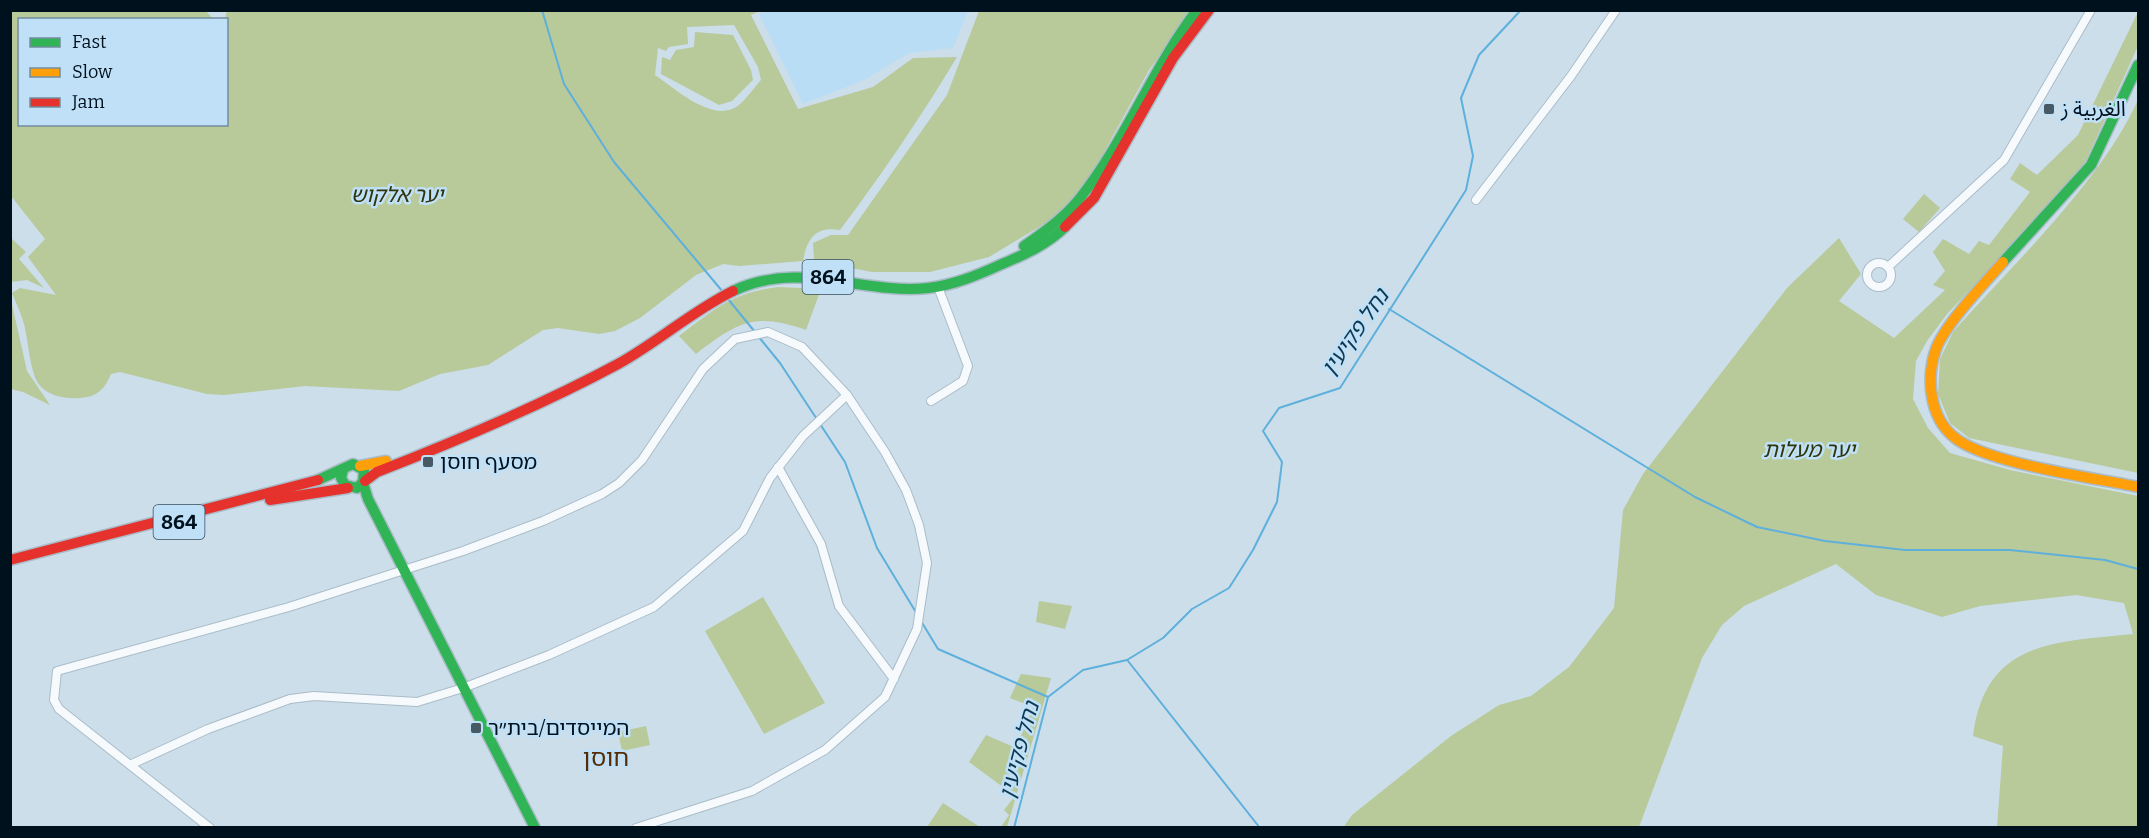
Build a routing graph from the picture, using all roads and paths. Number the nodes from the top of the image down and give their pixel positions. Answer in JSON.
{"nodes":[{"id":1,"x":1197,"y":10,"type":"edge"},
{"id":2,"x":1209,"y":10,"type":"edge"},
{"id":3,"x":1616,"y":10,"type":"edge"},
{"id":4,"x":2091,"y":10,"type":"edge"},
{"id":5,"x":2139,"y":65,"type":"edge"},
{"id":6,"x":1476,"y":200,"type":"dead end"},
{"id":7,"x":1888,"y":267,"type":"dead end"},
{"id":8,"x":938,"y":286,"type":"junction"},
{"id":9,"x":847,"y":395,"type":"junction"},
{"id":10,"x":931,"y":401,"type":"dead end"},
{"id":11,"x":360,"y":466,"type":"junction"},
{"id":12,"x":778,"y":467,"type":"junction"},
{"id":13,"x":343,"y":470,"type":"junction"},
{"id":14,"x":364,"y":482,"type":"junction"},
{"id":15,"x":2139,"y":487,"type":"edge"},
{"id":16,"x":351,"y":488,"type":"junction"},
{"id":17,"x":368,"y":499,"type":"junction"},
{"id":18,"x":10,"y":560,"type":"edge"},
{"id":19,"x":10,"y":567,"type":"edge"},
{"id":20,"x":404,"y":570,"type":"junction"},
{"id":21,"x":894,"y":679,"type":"junction"},
{"id":22,"x":464,"y":688,"type":"junction"},
{"id":23,"x":132,"y":764,"type":"junction"},
{"id":24,"x":210,"y":828,"type":"edge"},
{"id":25,"x":535,"y":828,"type":"edge"},
{"id":26,"x":636,"y":828,"type":"edge"}],
"edges":[{"from":1,"to":11,"type":"main road","number":"864"},
{"from":2,"to":8,"type":"main road","number":"864"},
{"from":3,"to":6,"type":"street"},
{"from":4,"to":7,"type":"street"},
{"from":5,"to":15,"type":"main road"},
{"from":8,"to":10,"type":"street"},
{"from":8,"to":14,"type":"main road","number":"864"},
{"from":9,"to":12,"type":"street"},
{"from":9,"to":20,"type":"street"},
{"from":9,"to":21,"type":"street"},
{"from":11,"to":13,"type":"main road"},
{"from":11,"to":14,"type":"main road"},
{"from":12,"to":21,"type":"street"},
{"from":12,"to":22,"type":"street"},
{"from":13,"to":16,"type":"main road"},
{"from":13,"to":18,"type":"main road","number":"864"},
{"from":14,"to":16,"type":"main road"},
{"from":14,"to":17,"type":"main road"},
{"from":16,"to":17,"type":"main road"},
{"from":16,"to":19,"type":"main road","number":"864"},
{"from":17,"to":20,"type":"main road"},
{"from":20,"to":22,"type":"main road"},
{"from":20,"to":23,"type":"street"},
{"from":21,"to":26,"type":"street"},
{"from":22,"to":23,"type":"street"},
{"from":22,"to":25,"type":"main road"},
{"from":23,"to":24,"type":"street"}]}
